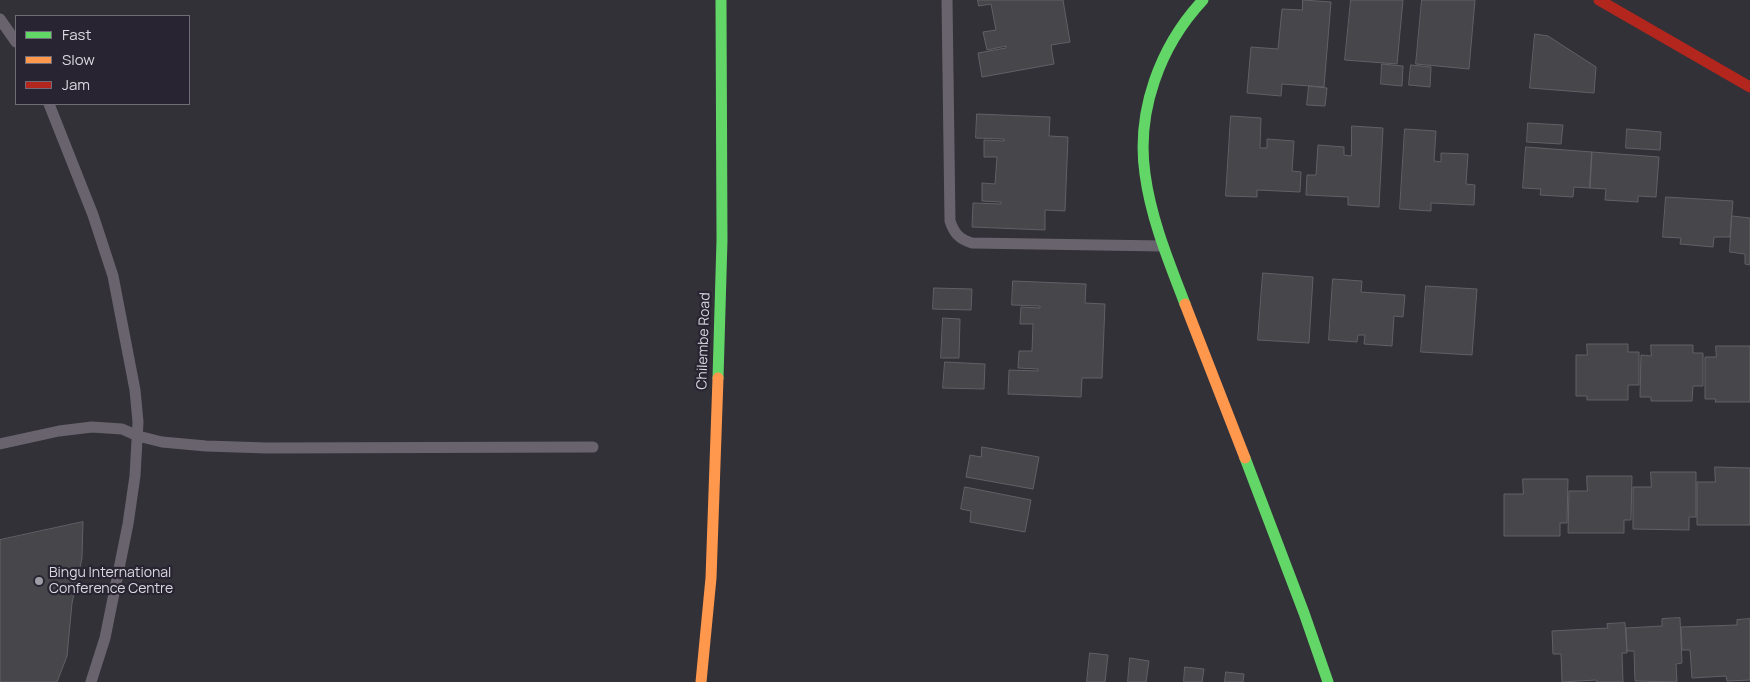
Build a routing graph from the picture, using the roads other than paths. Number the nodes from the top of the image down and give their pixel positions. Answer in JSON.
{"nodes":[{"id":1,"x":721,"y":0,"type":"edge"},
{"id":2,"x":947,"y":0,"type":"edge"},
{"id":3,"x":1204,"y":0,"type":"edge"},
{"id":4,"x":1599,"y":0,"type":"edge"},
{"id":5,"x":0,"y":19,"type":"edge"},
{"id":6,"x":15,"y":41,"type":"edge"},
{"id":7,"x":1750,"y":87,"type":"edge"},
{"id":8,"x":49,"y":105,"type":"edge"},
{"id":9,"x":1163,"y":246,"type":"junction"},
{"id":10,"x":138,"y":436,"type":"junction"},
{"id":11,"x":0,"y":444,"type":"edge"},
{"id":12,"x":593,"y":447,"type":"dead end"},
{"id":13,"x":91,"y":682,"type":"edge"},
{"id":14,"x":701,"y":682,"type":"edge"},
{"id":15,"x":1328,"y":682,"type":"edge"}],
"edges":[{"from":1,"to":14,"type":"street","name":"Chilembe Road"},
{"from":2,"to":9,"type":"lane"},
{"from":3,"to":9,"type":"street"},
{"from":4,"to":7,"type":"street"},
{"from":5,"to":6,"type":"lane"},
{"from":8,"to":10,"type":"lane"},
{"from":9,"to":15,"type":"street"},
{"from":10,"to":11,"type":"lane"},
{"from":10,"to":12,"type":"lane"},
{"from":10,"to":13,"type":"lane"}]}
